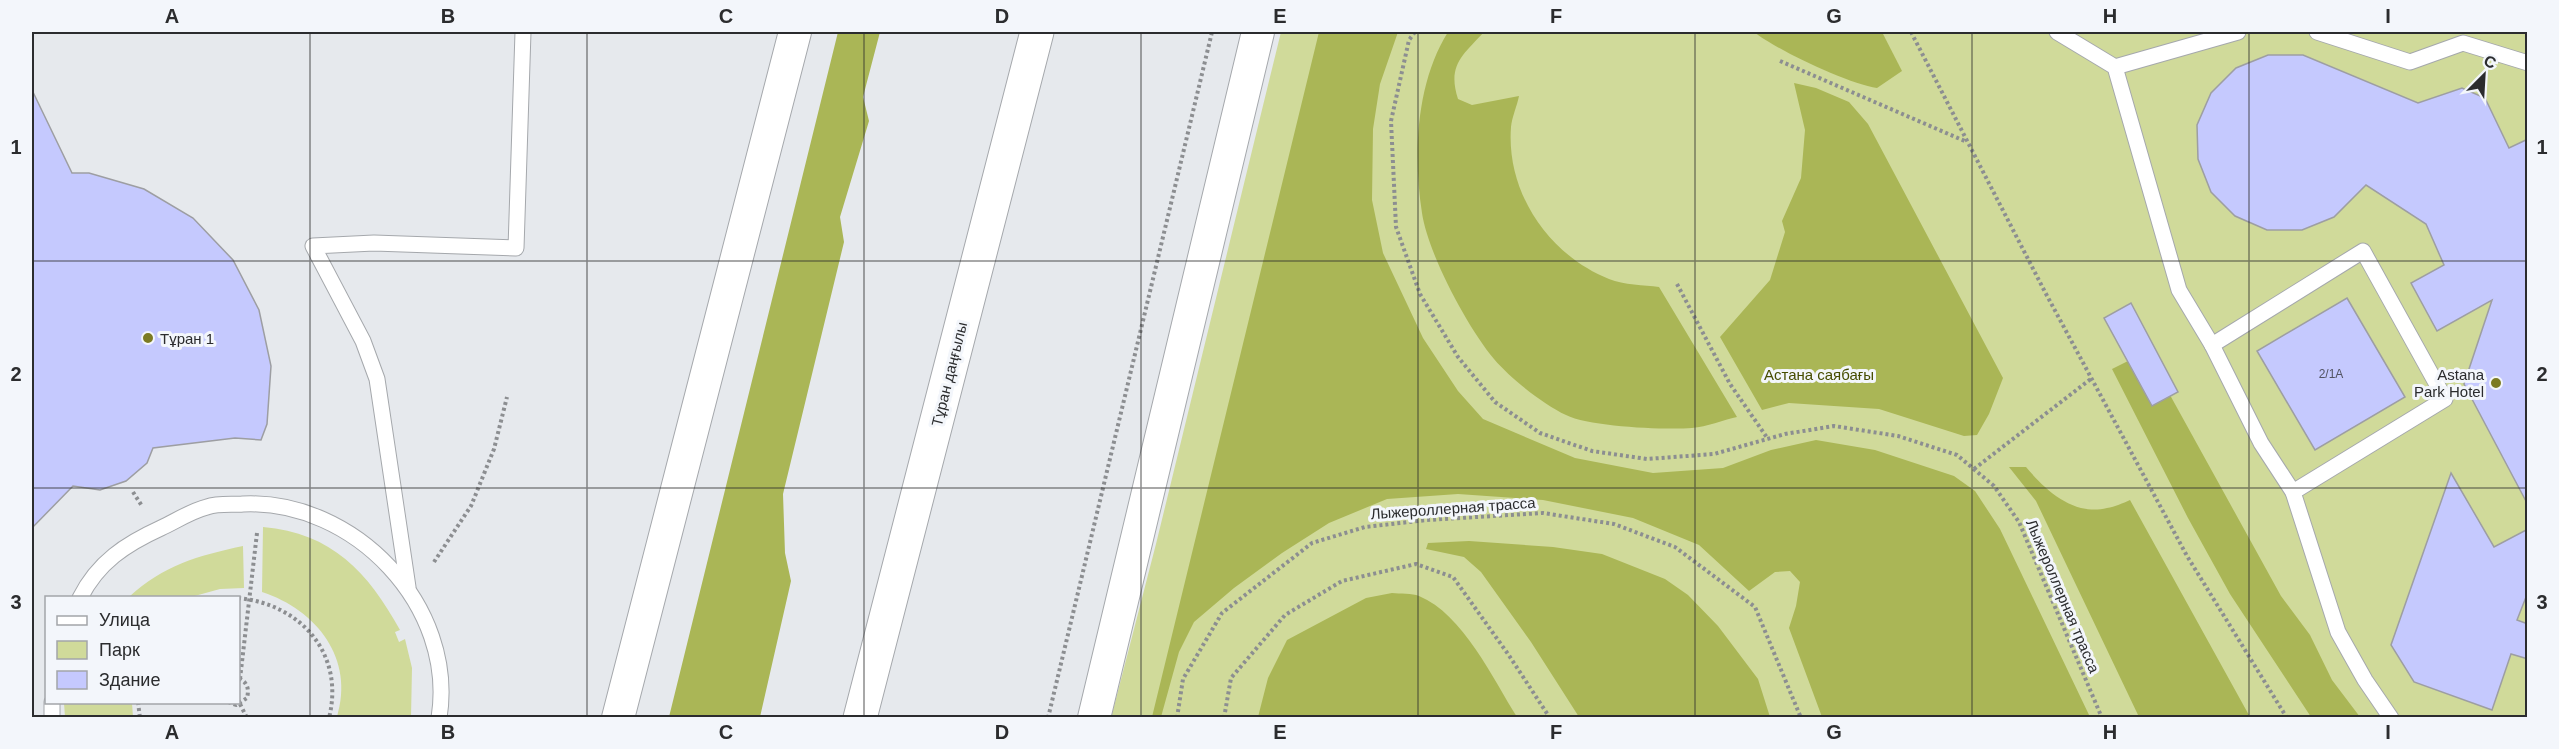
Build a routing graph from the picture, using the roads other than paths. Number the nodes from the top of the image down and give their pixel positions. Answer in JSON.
{"nodes":[{"id":1,"x":523,"y":32,"type":"edge"},
{"id":2,"x":795,"y":32,"type":"edge"},
{"id":3,"x":1037,"y":32,"type":"edge"},
{"id":4,"x":1258,"y":32,"type":"edge"},
{"id":5,"x":2057,"y":32,"type":"edge"},
{"id":6,"x":2238,"y":32,"type":"edge"},
{"id":7,"x":2317,"y":32,"type":"edge"},
{"id":8,"x":2528,"y":63,"type":"edge"},
{"id":9,"x":2115,"y":67,"type":"junction"},
{"id":10,"x":2212,"y":345,"type":"junction"},
{"id":11,"x":2293,"y":492,"type":"junction"},
{"id":12,"x":408,"y":587,"type":"junction"},
{"id":13,"x":81,"y":596,"type":"edge"},
{"id":14,"x":439,"y":717,"type":"edge"},
{"id":15,"x":618,"y":717,"type":"edge"},
{"id":16,"x":860,"y":717,"type":"edge"},
{"id":17,"x":1094,"y":717,"type":"edge"},
{"id":18,"x":2391,"y":717,"type":"edge"}],
"edges":[{"from":1,"to":12,"type":"lane"},
{"from":2,"to":15,"type":"street"},
{"from":3,"to":16,"type":"main road","name":"Тұран даңғылы"},
{"from":4,"to":17,"type":"street"},
{"from":5,"to":9,"type":"lane"},
{"from":6,"to":9,"type":"lane"},
{"from":7,"to":8,"type":"lane"},
{"from":9,"to":10,"type":"lane"},
{"from":10,"to":11,"type":"lane"},
{"from":10,"to":11,"type":"lane"},
{"from":11,"to":18,"type":"lane"},
{"from":12,"to":13,"type":"lane"},
{"from":12,"to":14,"type":"lane"}]}
